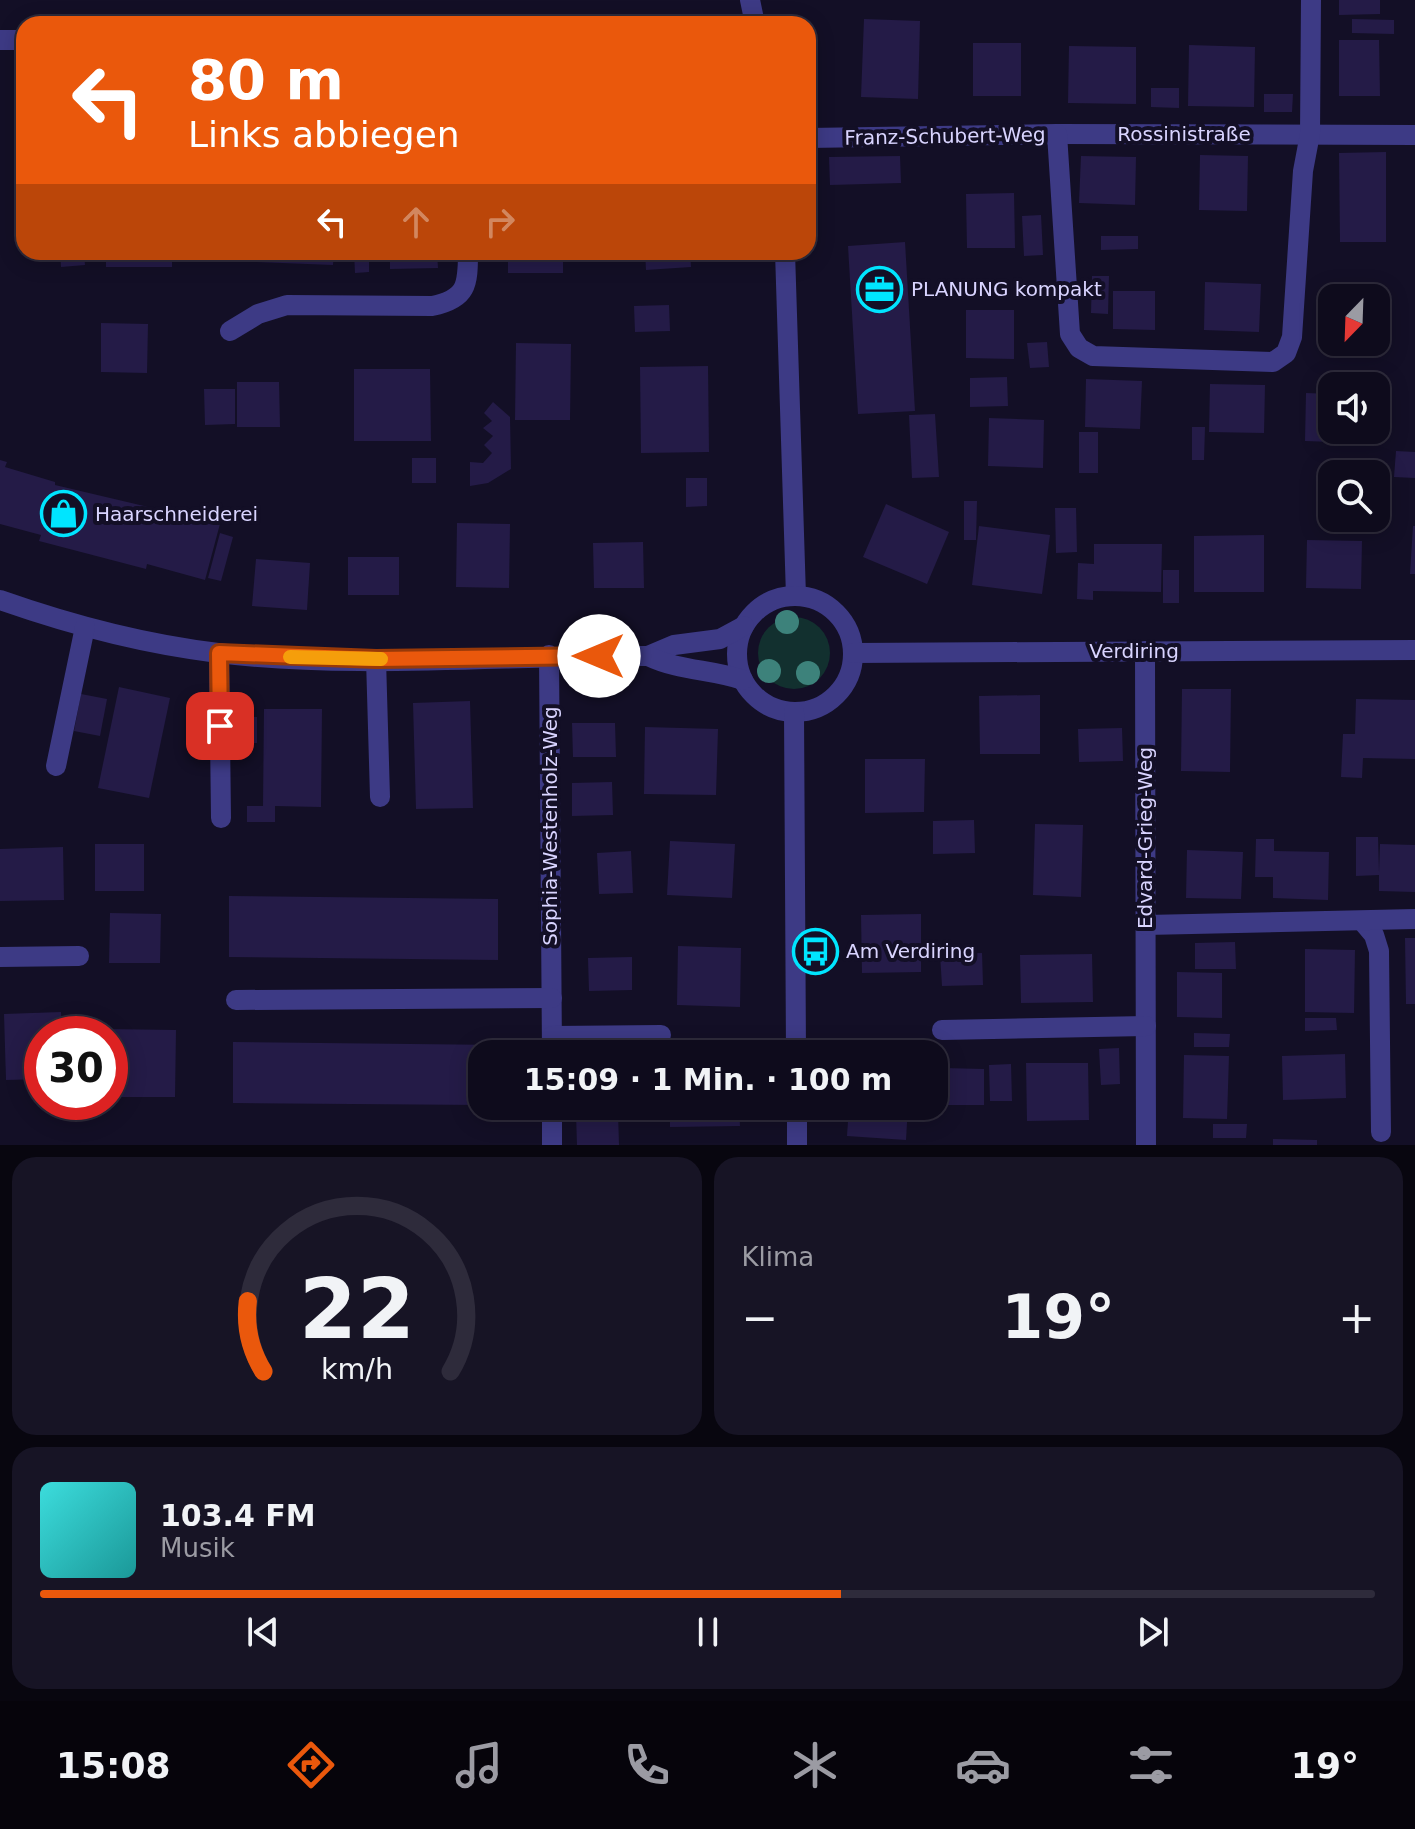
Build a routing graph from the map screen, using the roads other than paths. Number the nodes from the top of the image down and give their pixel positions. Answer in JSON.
{"nodes":[{"id":1,"x":1311,"y":0,"type":"edge"},
{"id":2,"x":1057,"y":134,"type":"junction"},
{"id":3,"x":1310,"y":134,"type":"junction"},
{"id":4,"x":1415,"y":135,"type":"edge"},
{"id":5,"x":816,"y":138,"type":"edge"},
{"id":6,"x":468,"y":260,"type":"edge"},
{"id":7,"x":785,"y":260,"type":"edge"},
{"id":8,"x":230,"y":331,"type":"dead end"},
{"id":9,"x":796,"y":596,"type":"junction"},
{"id":10,"x":0,"y":600,"type":"edge"},
{"id":11,"x":744,"y":626,"type":"junction"},
{"id":12,"x":85,"y":627,"type":"junction"},
{"id":13,"x":1415,"y":650,"type":"edge"},
{"id":14,"x":1145,"y":651,"type":"junction"},
{"id":15,"x":219,"y":653,"type":"junction"},
{"id":16,"x":853,"y":653,"type":"junction"},
{"id":17,"x":549,"y":655,"type":"junction"},
{"id":18,"x":648,"y":656,"type":"junction"},
{"id":19,"x":376,"y":659,"type":"junction"},
{"id":20,"x":743,"y":680,"type":"junction"},
{"id":21,"x":794,"y":712,"type":"junction"},
{"id":22,"x":56,"y":766,"type":"dead end"},
{"id":23,"x":380,"y":797,"type":"dead end"},
{"id":24,"x":221,"y":818,"type":"dead end"},
{"id":25,"x":1415,"y":919,"type":"edge"},
{"id":26,"x":1363,"y":922,"type":"junction"},
{"id":27,"x":1146,"y":925,"type":"junction"},
{"id":28,"x":79,"y":956,"type":"dead end"},
{"id":29,"x":0,"y":957,"type":"edge"},
{"id":30,"x":552,"y":998,"type":"junction"},
{"id":31,"x":236,"y":1000,"type":"dead end"},
{"id":32,"x":1146,"y":1026,"type":"junction"},
{"id":33,"x":942,"y":1030,"type":"dead end"},
{"id":34,"x":661,"y":1035,"type":"dead end"},
{"id":35,"x":552,"y":1040,"type":"edge"},
{"id":36,"x":606,"y":1040,"type":"edge"},
{"id":37,"x":796,"y":1040,"type":"edge"},
{"id":38,"x":552,"y":1120,"type":"edge"},
{"id":39,"x":797,"y":1120,"type":"edge"},
{"id":40,"x":1381,"y":1132,"type":"dead end"},
{"id":41,"x":552,"y":1145,"type":"edge"},
{"id":42,"x":797,"y":1145,"type":"edge"},
{"id":43,"x":1146,"y":1145,"type":"edge"}],
"edges":[{"from":1,"to":3,"type":"street"},
{"from":2,"to":3,"type":"street","name":"Rossinistraße"},
{"from":2,"to":3,"type":"street","name":"Franz-Schubert-Weg"},
{"from":2,"to":5,"type":"street","name":"Franz-Schubert-Weg"},
{"from":3,"to":4,"type":"street","name":"Rossinistraße"},
{"from":6,"to":8,"type":"street"},
{"from":7,"to":9,"type":"street"},
{"from":9,"to":11,"type":"street"},
{"from":9,"to":16,"type":"street"},
{"from":10,"to":12,"type":"street"},
{"from":11,"to":18,"type":"street"},
{"from":11,"to":20,"type":"street"},
{"from":12,"to":15,"type":"street"},
{"from":12,"to":22,"type":"street"},
{"from":13,"to":14,"type":"street","name":"Verdiring"},
{"from":14,"to":16,"type":"street","name":"Verdiring"},
{"from":14,"to":27,"type":"street","name":"Edvard-Grieg-Weg"},
{"from":15,"to":19,"type":"street"},
{"from":15,"to":24,"type":"street"},
{"from":16,"to":21,"type":"street"},
{"from":17,"to":18,"type":"street"},
{"from":17,"to":19,"type":"street"},
{"from":17,"to":30,"type":"street","name":"Sophia-Westenholz-Weg"},
{"from":18,"to":20,"type":"street"},
{"from":19,"to":23,"type":"street"},
{"from":20,"to":21,"type":"street"},
{"from":21,"to":37,"type":"street"},
{"from":25,"to":26,"type":"street"},
{"from":26,"to":27,"type":"street"},
{"from":26,"to":40,"type":"street"},
{"from":27,"to":32,"type":"street","name":"Edvard-Grieg-Weg"},
{"from":28,"to":29,"type":"street"},
{"from":30,"to":31,"type":"street"},
{"from":30,"to":35,"type":"street","name":"Sophia-Westenholz-Weg"},
{"from":32,"to":33,"type":"street"},
{"from":32,"to":43,"type":"street","name":"Edvard-Grieg-Weg"},
{"from":34,"to":36,"type":"street"},
{"from":38,"to":41,"type":"street"},
{"from":39,"to":42,"type":"street"}]}
